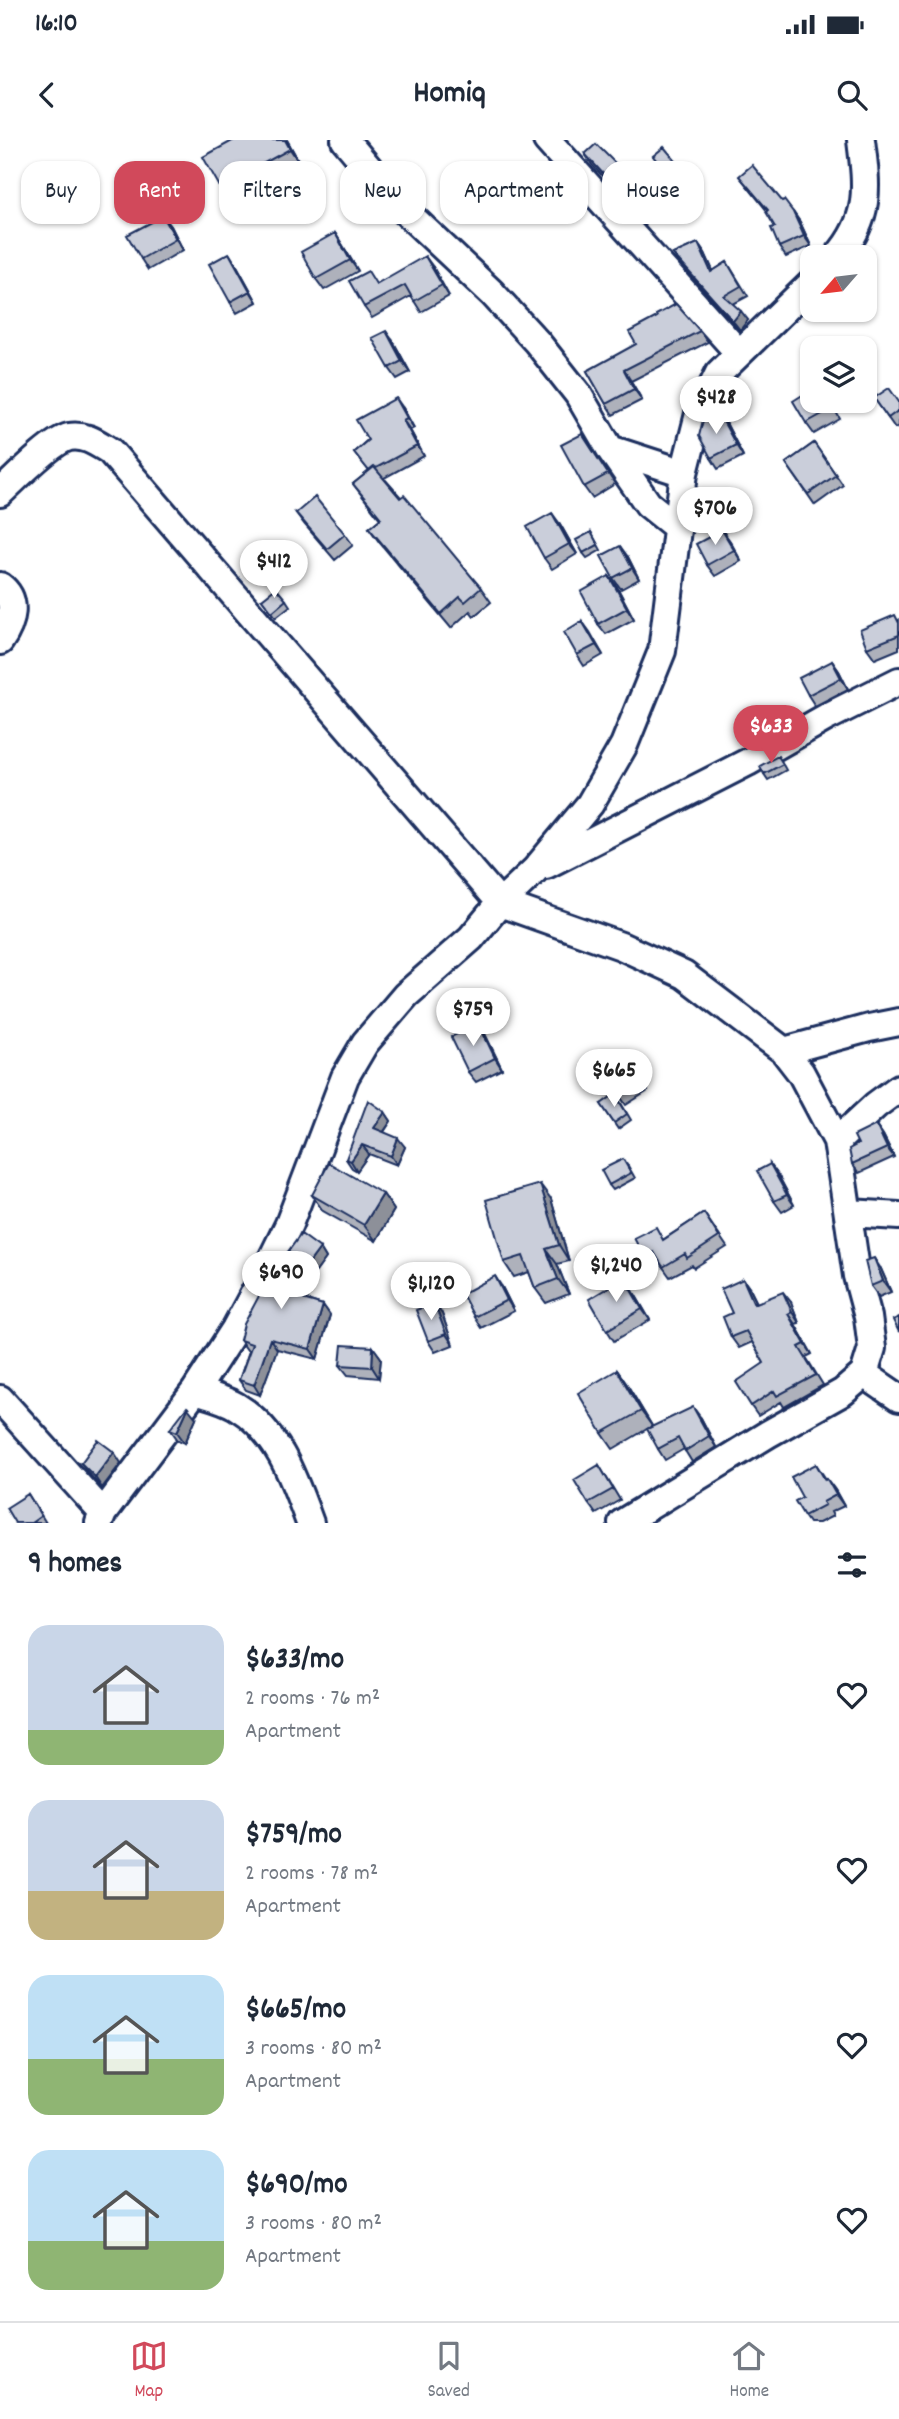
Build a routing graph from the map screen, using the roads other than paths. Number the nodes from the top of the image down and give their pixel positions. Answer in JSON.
{"nodes":[{"id":1,"x":547,"y":140,"type":"edge"},
{"id":2,"x":861,"y":140,"type":"edge"},
{"id":3,"x":352,"y":142,"type":"edge"},
{"id":4,"x":847,"y":245,"type":"edge"},
{"id":5,"x":800,"y":295,"type":"edge"},
{"id":6,"x":738,"y":352,"type":"junction"},
{"id":7,"x":610,"y":449,"type":"junction"},
{"id":8,"x":684,"y":473,"type":"junction"},
{"id":9,"x":0,"y":493,"type":"edge"},
{"id":10,"x":678,"y":528,"type":"junction"},
{"id":11,"x":0,"y":586,"type":"edge"},
{"id":12,"x":0,"y":641,"type":"edge"},
{"id":13,"x":899,"y":681,"type":"edge"},
{"id":14,"x":535,"y":870,"type":"junction"},
{"id":15,"x":500,"y":903,"type":"junction"},
{"id":16,"x":899,"y":1022,"type":"edge"},
{"id":17,"x":783,"y":1051,"type":"junction"},
{"id":18,"x":899,"y":1087,"type":"edge"},
{"id":19,"x":838,"y":1141,"type":"junction"},
{"id":20,"x":849,"y":1213,"type":"junction"},
{"id":21,"x":899,"y":1216,"type":"edge"},
{"id":22,"x":864,"y":1374,"type":"junction"},
{"id":23,"x":195,"y":1391,"type":"junction"},
{"id":24,"x":899,"y":1398,"type":"edge"},
{"id":25,"x":0,"y":1399,"type":"edge"},
{"id":26,"x":101,"y":1518,"type":"edge"},
{"id":27,"x":310,"y":1523,"type":"edge"},
{"id":28,"x":622,"y":1523,"type":"edge"}],
"edges":[{"from":1,"to":6,"type":"street"},
{"from":2,"to":4,"type":"street"},
{"from":3,"to":7,"type":"street"},
{"from":5,"to":6,"type":"street"},
{"from":6,"to":8,"type":"street"},
{"from":7,"to":8,"type":"street"},
{"from":7,"to":10,"type":"street"},
{"from":8,"to":10,"type":"street"},
{"from":9,"to":15,"type":"street"},
{"from":10,"to":14,"type":"street"},
{"from":11,"to":12,"type":"street"},
{"from":13,"to":14,"type":"street"},
{"from":14,"to":15,"type":"street"},
{"from":15,"to":17,"type":"street"},
{"from":15,"to":23,"type":"street"},
{"from":16,"to":17,"type":"street"},
{"from":17,"to":19,"type":"street"},
{"from":18,"to":19,"type":"street"},
{"from":19,"to":20,"type":"street"},
{"from":20,"to":21,"type":"street"},
{"from":20,"to":22,"type":"street"},
{"from":22,"to":24,"type":"street"},
{"from":22,"to":28,"type":"street"},
{"from":23,"to":26,"type":"street"},
{"from":23,"to":27,"type":"street"},
{"from":25,"to":26,"type":"street"}]}
